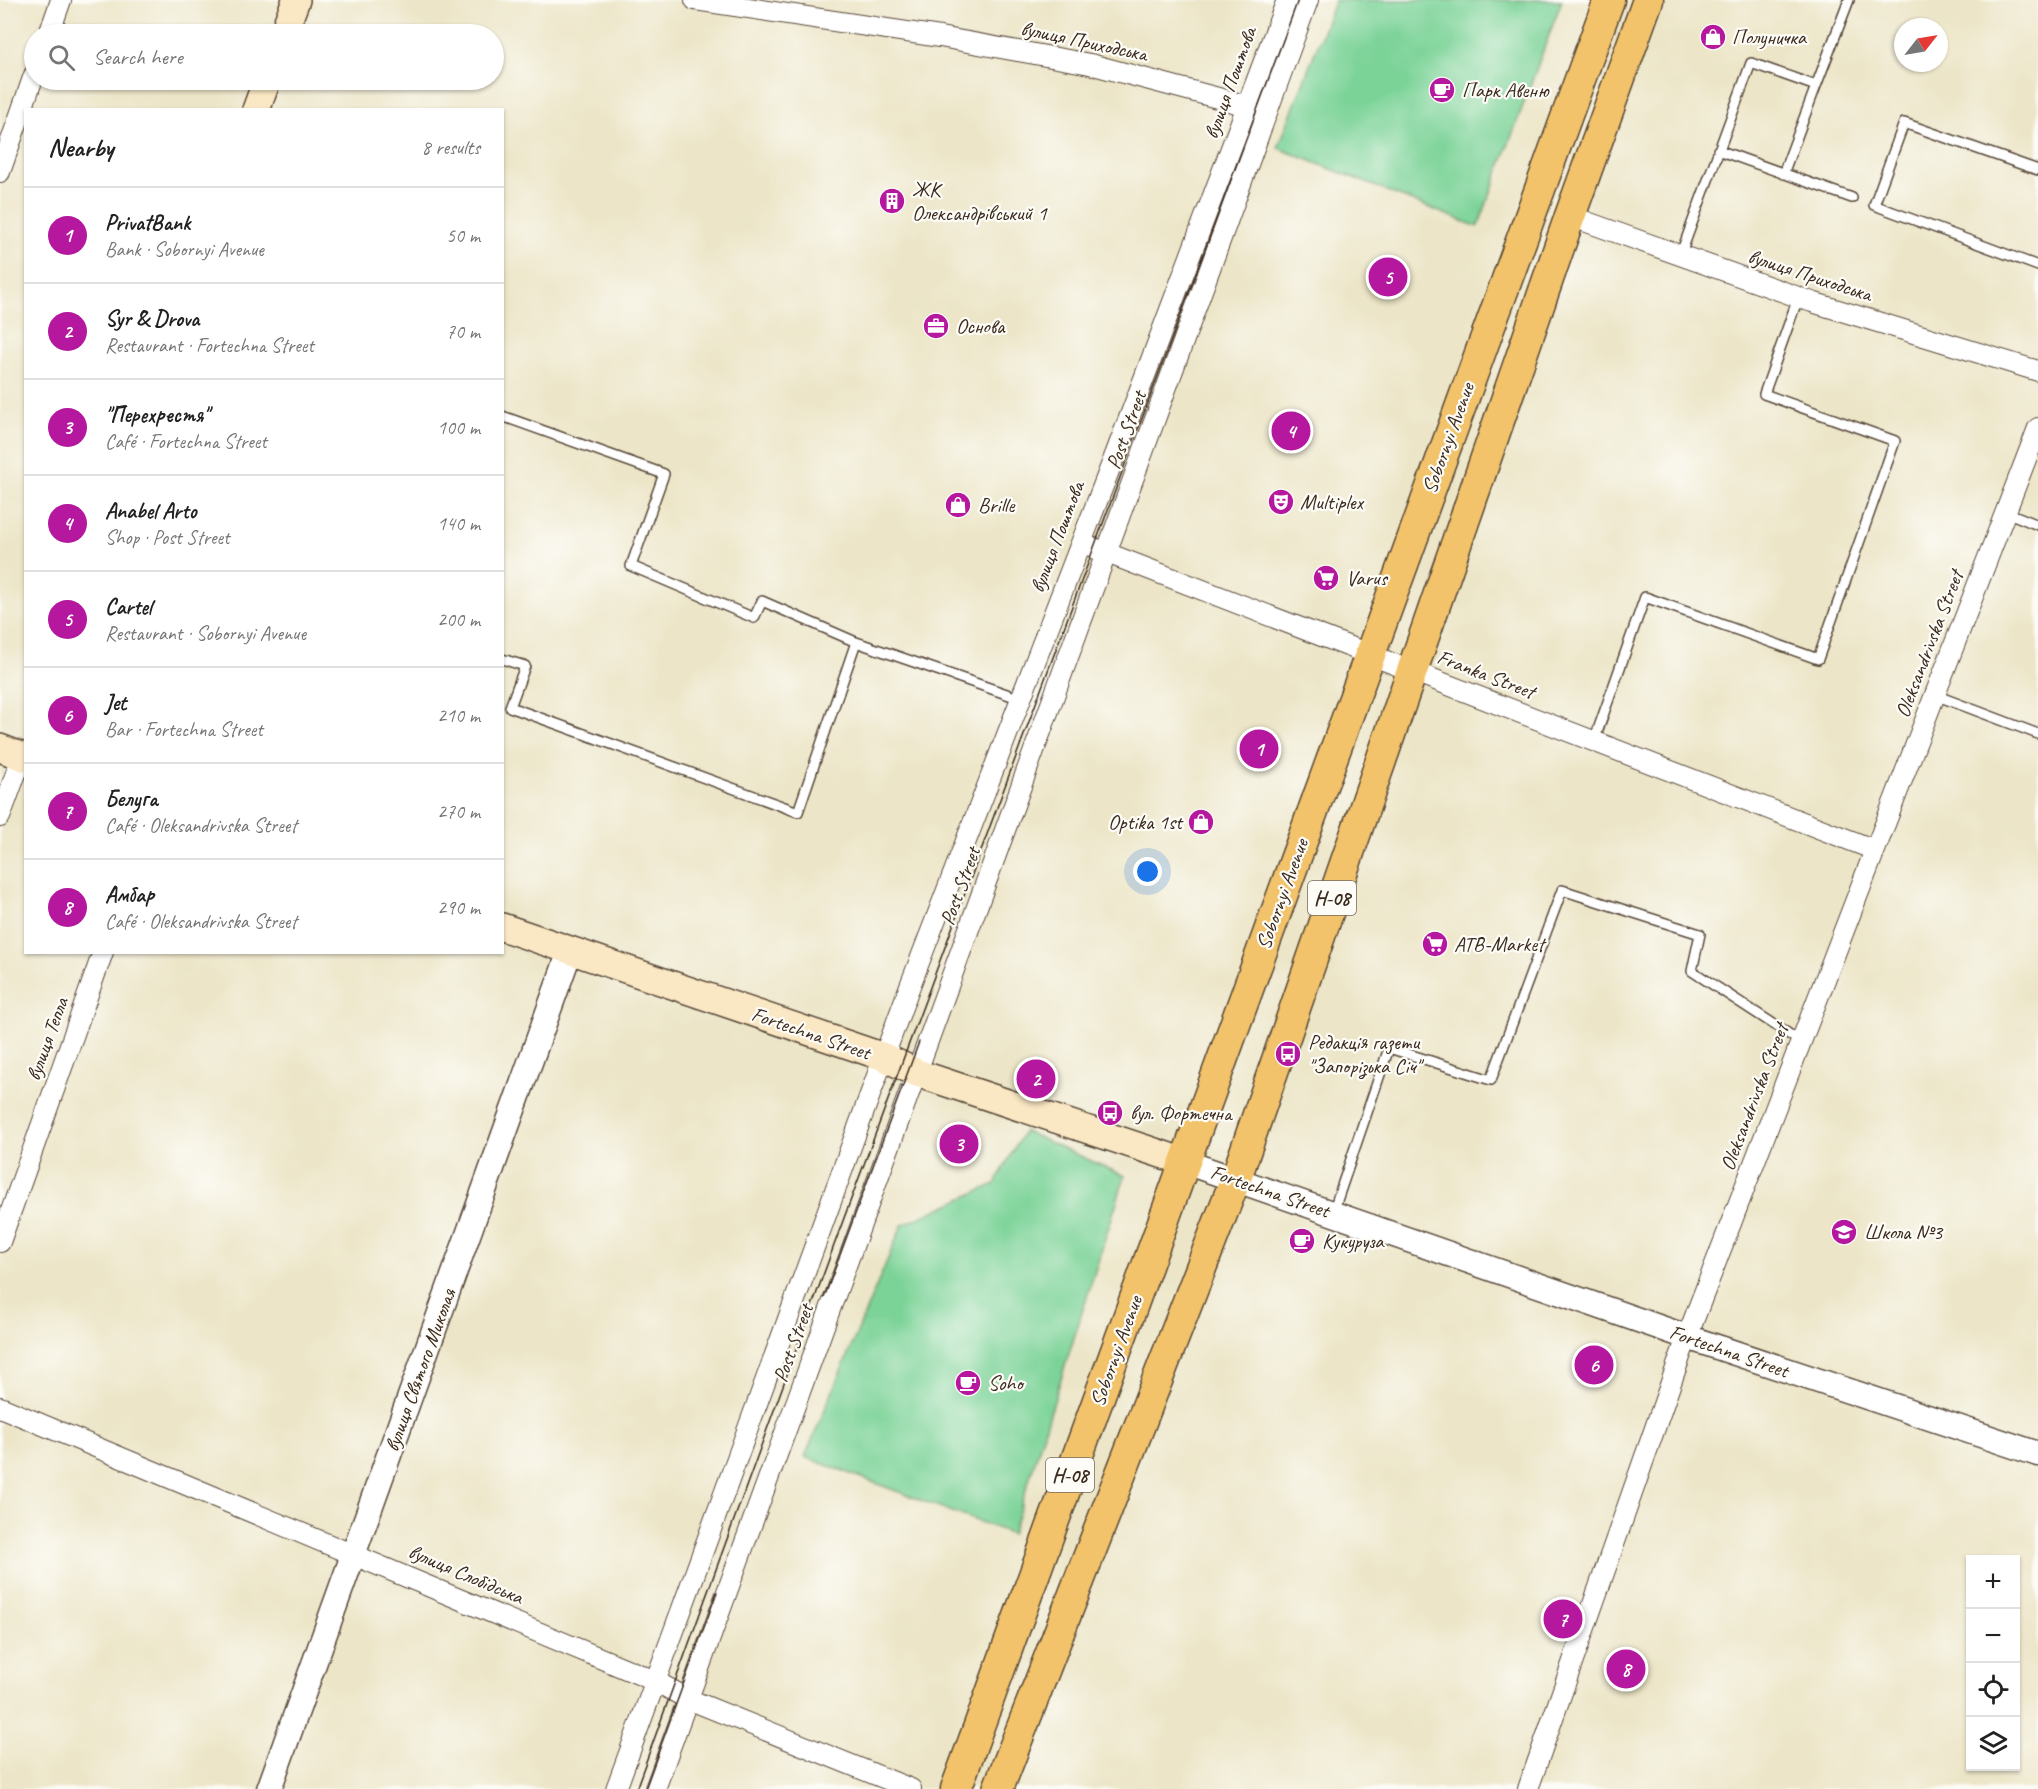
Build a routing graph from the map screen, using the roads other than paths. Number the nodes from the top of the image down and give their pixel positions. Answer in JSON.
{"nodes":[{"id":1,"x":61,"y":0,"type":"edge"},
{"id":2,"x":296,"y":0,"type":"edge"},
{"id":3,"x":695,"y":0,"type":"edge"},
{"id":4,"x":1287,"y":0,"type":"edge"},
{"id":5,"x":1308,"y":0,"type":"edge"},
{"id":6,"x":1609,"y":0,"type":"edge"},
{"id":7,"x":1648,"y":0,"type":"edge"},
{"id":8,"x":1849,"y":0,"type":"edge"},
{"id":9,"x":53,"y":24,"type":"edge"},
{"id":10,"x":287,"y":24,"type":"edge"},
{"id":11,"x":1816,"y":86,"type":"junction"},
{"id":12,"x":29,"y":90,"type":"edge"},
{"id":13,"x":263,"y":90,"type":"edge"},
{"id":14,"x":1248,"y":106,"type":"junction"},
{"id":15,"x":257,"y":108,"type":"edge"},
{"id":16,"x":1718,"y":150,"type":"junction"},
{"id":17,"x":2038,"y":170,"type":"edge"},
{"id":18,"x":0,"y":172,"type":"edge"},
{"id":19,"x":1783,"y":174,"type":"junction"},
{"id":20,"x":1852,"y":198,"type":"dead end"},
{"id":21,"x":1570,"y":216,"type":"junction"},
{"id":22,"x":1680,"y":256,"type":"junction"},
{"id":23,"x":2038,"y":266,"type":"edge"},
{"id":24,"x":1798,"y":298,"type":"junction"},
{"id":25,"x":2038,"y":371,"type":"edge"},
{"id":26,"x":504,"y":417,"type":"edge"},
{"id":27,"x":2038,"y":428,"type":"edge"},
{"id":28,"x":2006,"y":512,"type":"junction"},
{"id":29,"x":2038,"y":525,"type":"edge"},
{"id":30,"x":1079,"y":543,"type":"junction"},
{"id":31,"x":1107,"y":552,"type":"junction"},
{"id":32,"x":856,"y":642,"type":"junction"},
{"id":33,"x":1368,"y":655,"type":"junction"},
{"id":34,"x":504,"y":660,"type":"edge"},
{"id":35,"x":1412,"y":671,"type":"junction"},
{"id":36,"x":1935,"y":695,"type":"junction"},
{"id":37,"x":1022,"y":699,"type":"junction"},
{"id":38,"x":2038,"y":734,"type":"edge"},
{"id":39,"x":1594,"y":741,"type":"junction"},
{"id":40,"x":18,"y":753,"type":"edge"},
{"id":41,"x":0,"y":817,"type":"edge"},
{"id":42,"x":1875,"y":850,"type":"junction"},
{"id":43,"x":504,"y":928,"type":"edge"},
{"id":44,"x":570,"y":951,"type":"junction"},
{"id":45,"x":102,"y":954,"type":"edge"},
{"id":46,"x":1801,"y":1042,"type":"junction"},
{"id":47,"x":884,"y":1057,"type":"junction"},
{"id":48,"x":917,"y":1073,"type":"junction"},
{"id":49,"x":1185,"y":1162,"type":"junction"},
{"id":50,"x":1236,"y":1178,"type":"junction"},
{"id":51,"x":1333,"y":1212,"type":"junction"},
{"id":52,"x":0,"y":1242,"type":"edge"},
{"id":53,"x":1687,"y":1337,"type":"junction"},
{"id":54,"x":0,"y":1407,"type":"edge"},
{"id":55,"x":2038,"y":1454,"type":"edge"},
{"id":56,"x":355,"y":1553,"type":"junction"},
{"id":57,"x":655,"y":1681,"type":"junction"},
{"id":58,"x":688,"y":1699,"type":"junction"},
{"id":59,"x":269,"y":1789,"type":"edge"},
{"id":60,"x":616,"y":1789,"type":"edge"},
{"id":61,"x":656,"y":1789,"type":"edge"},
{"id":62,"x":911,"y":1789,"type":"edge"},
{"id":63,"x":956,"y":1789,"type":"edge"},
{"id":64,"x":998,"y":1789,"type":"edge"},
{"id":65,"x":1528,"y":1789,"type":"edge"}],
"edges":[{"from":1,"to":9,"type":"street"},
{"from":2,"to":10,"type":"main road"},
{"from":3,"to":14,"type":"street","name":"вулиця Приходська"},
{"from":4,"to":14,"type":"street","name":"вулиця Поштова"},
{"from":5,"to":31,"type":"street","name":"Post Street"},
{"from":6,"to":33,"type":"main road","name":"Sobornyi Avenue","number":"Н-08"},
{"from":7,"to":21,"type":"main road","name":"Sobornyi Avenue","number":"Н-08"},
{"from":8,"to":11,"type":"lane"},
{"from":11,"to":16,"type":"lane"},
{"from":11,"to":19,"type":"lane"},
{"from":12,"to":18,"type":"street"},
{"from":13,"to":15,"type":"main road"},
{"from":14,"to":30,"type":"street","name":"вулиця Поштова"},
{"from":16,"to":19,"type":"lane"},
{"from":16,"to":22,"type":"lane"},
{"from":17,"to":23,"type":"lane"},
{"from":19,"to":20,"type":"lane"},
{"from":21,"to":22,"type":"street","name":"вулиця Приходська"},
{"from":21,"to":35,"type":"main road","name":"Sobornyi Avenue","number":"Н-08"},
{"from":22,"to":24,"type":"street","name":"вулиця Приходська"},
{"from":24,"to":25,"type":"street","name":"вулиця Приходська"},
{"from":24,"to":39,"type":"lane"},
{"from":26,"to":32,"type":"lane"},
{"from":27,"to":28,"type":"street","name":"Oleksandrivska Street"},
{"from":28,"to":29,"type":"lane"},
{"from":28,"to":36,"type":"street","name":"Oleksandrivska Street"},
{"from":30,"to":31,"type":"street","name":"Franka Street"},
{"from":30,"to":37,"type":"street","name":"вулиця Поштова"},
{"from":31,"to":33,"type":"street","name":"Franka Street"},
{"from":31,"to":48,"type":"street","name":"Post Street"},
{"from":32,"to":34,"type":"lane"},
{"from":32,"to":37,"type":"lane"},
{"from":33,"to":35,"type":"street","name":"Franka Street"},
{"from":33,"to":49,"type":"main road","name":"Sobornyi Avenue","number":"Н-08"},
{"from":35,"to":39,"type":"street","name":"Franka Street"},
{"from":35,"to":50,"type":"main road","name":"Sobornyi Avenue","number":"Н-08"},
{"from":36,"to":38,"type":"lane"},
{"from":36,"to":42,"type":"street","name":"Oleksandrivska Street"},
{"from":37,"to":47,"type":"street","name":"вулиця Поштова"},
{"from":39,"to":42,"type":"street","name":"Franka Street"},
{"from":40,"to":41,"type":"street"},
{"from":42,"to":46,"type":"street","name":"Oleksandrivska Street"},
{"from":43,"to":44,"type":"main road","name":"Fortechna Street"},
{"from":44,"to":47,"type":"main road","name":"Fortechna Street"},
{"from":44,"to":56,"type":"street","name":"вулиця Святого Миколая"},
{"from":45,"to":52,"type":"street","name":"вулиця Тепла"},
{"from":46,"to":51,"type":"lane"},
{"from":46,"to":53,"type":"street","name":"Oleksandrivska Street"},
{"from":47,"to":48,"type":"main road","name":"Fortechna Street"},
{"from":47,"to":57,"type":"street","name":"Post Street"},
{"from":48,"to":49,"type":"main road","name":"Fortechna Street"},
{"from":48,"to":58,"type":"street","name":"Post Street"},
{"from":49,"to":50,"type":"street","name":"Fortechna Street"},
{"from":49,"to":63,"type":"main road","name":"Sobornyi Avenue","number":"Н-08"},
{"from":50,"to":51,"type":"street","name":"Fortechna Street"},
{"from":50,"to":64,"type":"main road","name":"Sobornyi Avenue","number":"Н-08"},
{"from":51,"to":53,"type":"street","name":"Fortechna Street"},
{"from":53,"to":55,"type":"street","name":"Fortechna Street"},
{"from":53,"to":65,"type":"street","name":"Oleksandrivska Street"},
{"from":54,"to":56,"type":"street","name":"вулиця Слобідська"},
{"from":56,"to":57,"type":"street","name":"вулиця Слобідська"},
{"from":56,"to":59,"type":"street","name":"вулиця Святого Миколая"},
{"from":57,"to":58,"type":"street","name":"вулиця Слобідська"},
{"from":57,"to":60,"type":"street","name":"Post Street"},
{"from":58,"to":61,"type":"street","name":"Post Street"},
{"from":58,"to":62,"type":"street","name":"вулиця Слобідська"}]}
